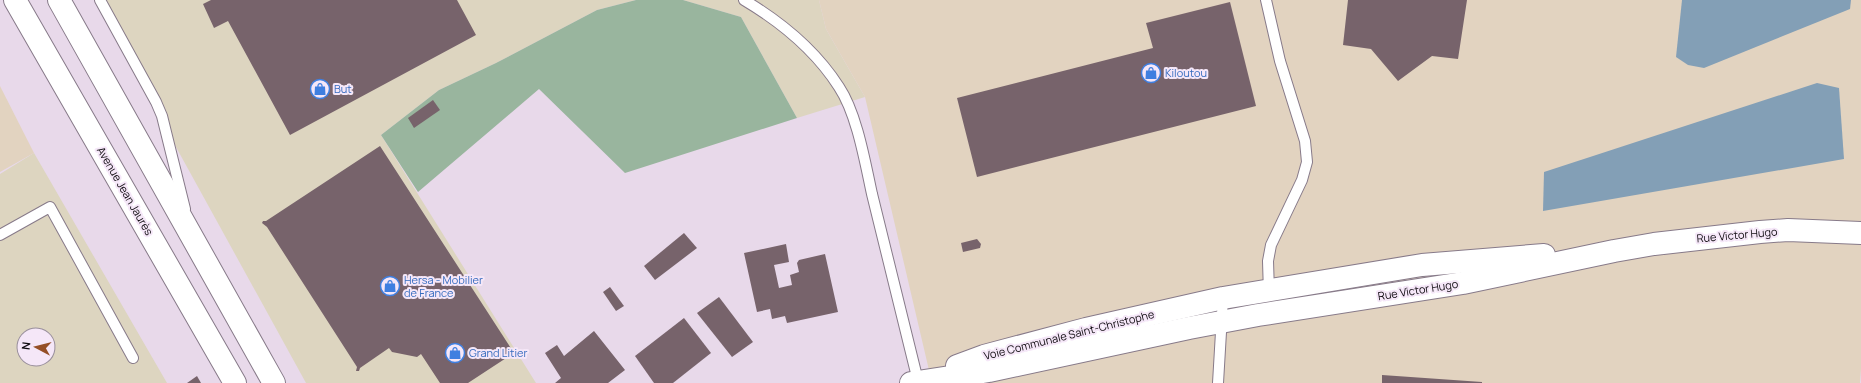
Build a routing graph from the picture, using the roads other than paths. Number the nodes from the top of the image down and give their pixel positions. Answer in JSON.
{"nodes":[{"id":1,"x":15,"y":0,"type":"edge"},
{"id":2,"x":59,"y":0,"type":"edge"},
{"id":3,"x":100,"y":0,"type":"edge"},
{"id":4,"x":744,"y":0,"type":"edge"},
{"id":5,"x":1266,"y":0,"type":"edge"},
{"id":6,"x":1853,"y":233,"type":"edge"},
{"id":7,"x":0,"y":235,"type":"edge"},
{"id":8,"x":192,"y":237,"type":"junction"},
{"id":9,"x":1614,"y":251,"type":"junction"},
{"id":10,"x":1269,"y":290,"type":"junction"},
{"id":11,"x":1223,"y":298,"type":"junction"},
{"id":12,"x":1272,"y":313,"type":"junction"},
{"id":13,"x":1222,"y":322,"type":"junction"},
{"id":14,"x":133,"y":358,"type":"dead end"},
{"id":15,"x":914,"y":382,"type":"edge"},
{"id":16,"x":235,"y":383,"type":"edge"},
{"id":17,"x":274,"y":383,"type":"edge"},
{"id":18,"x":1218,"y":383,"type":"edge"}],
"edges":[{"from":1,"to":16,"type":"main road","name":"Avenue Jean Jaurès"},
{"from":2,"to":8,"type":"main road"},
{"from":3,"to":8,"type":"lane"},
{"from":4,"to":15,"type":"lane"},
{"from":5,"to":10,"type":"lane"},
{"from":6,"to":9,"type":"main road","name":"Rue Victor Hugo"},
{"from":7,"to":14,"type":"lane"},
{"from":8,"to":17,"type":"main road"},
{"from":9,"to":10,"type":"main road","name":"Rue Victor Hugo"},
{"from":9,"to":12,"type":"main road","name":"Rue Victor Hugo"},
{"from":10,"to":11,"type":"main road","name":"Rue Victor Hugo"},
{"from":10,"to":12,"type":"lane"},
{"from":11,"to":13,"type":"lane"},
{"from":11,"to":15,"type":"main road","name":"Voie Communale Saint-Christophe"},
{"from":12,"to":13,"type":"main road","name":"Rue Victor Hugo"},
{"from":13,"to":15,"type":"main road","name":"Voie Communale Saint-Christophe"},
{"from":13,"to":18,"type":"lane"}]}
